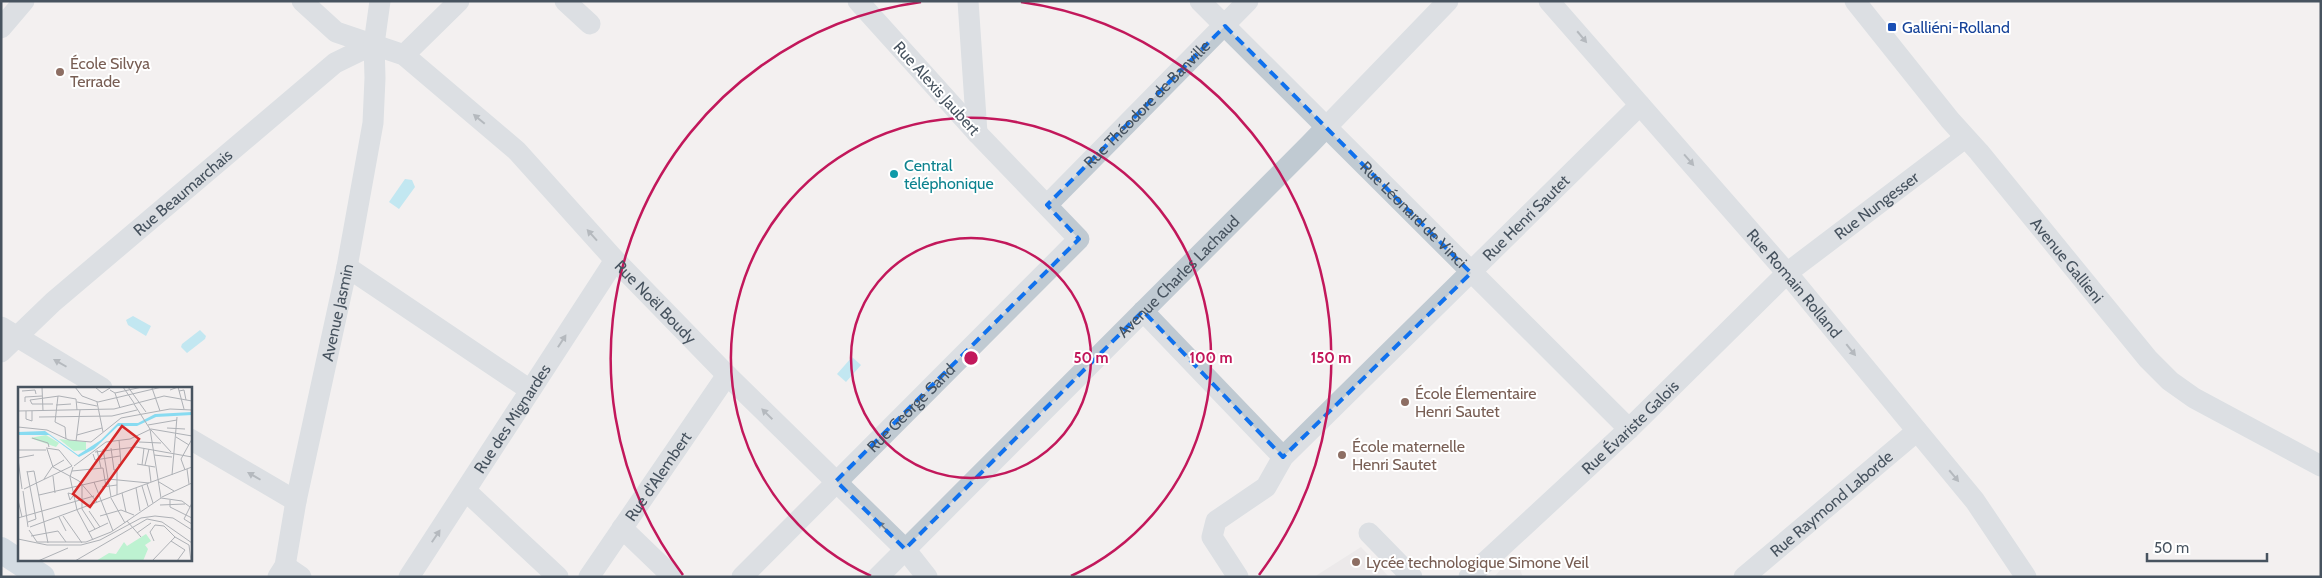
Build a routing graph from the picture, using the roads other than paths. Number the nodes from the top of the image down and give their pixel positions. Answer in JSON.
{"nodes":[{"id":1,"x":302,"y":1,"type":"edge"},
{"id":2,"x":380,"y":1,"type":"edge"},
{"id":3,"x":459,"y":1,"type":"edge"},
{"id":4,"x":565,"y":1,"type":"edge"},
{"id":5,"x":858,"y":1,"type":"edge"},
{"id":6,"x":968,"y":1,"type":"edge"},
{"id":7,"x":1200,"y":1,"type":"edge"},
{"id":8,"x":1248,"y":1,"type":"edge"},
{"id":9,"x":1448,"y":1,"type":"edge"},
{"id":10,"x":1549,"y":1,"type":"edge"},
{"id":11,"x":1854,"y":1,"type":"edge"},
{"id":12,"x":590,"y":24,"type":"dead end"},
{"id":13,"x":1225,"y":26,"type":"junction"},
{"id":14,"x":374,"y":44,"type":"junction"},
{"id":15,"x":404,"y":55,"type":"junction"},
{"id":16,"x":1640,"y":105,"type":"junction"},
{"id":17,"x":1326,"y":128,"type":"junction"},
{"id":18,"x":977,"y":133,"type":"junction"},
{"id":19,"x":1965,"y":138,"type":"junction"},
{"id":20,"x":1046,"y":205,"type":"junction"},
{"id":21,"x":1079,"y":239,"type":"joint"},
{"id":22,"x":615,"y":260,"type":"junction"},
{"id":23,"x":347,"y":267,"type":"junction"},
{"id":24,"x":1471,"y":273,"type":"junction"},
{"id":25,"x":1787,"y":273,"type":"junction"},
{"id":26,"x":1143,"y":311,"type":"junction"},
{"id":27,"x":6,"y":339,"type":"edge"},
{"id":28,"x":728,"y":375,"type":"junction"},
{"id":29,"x":100,"y":387,"type":"edge"},
{"id":30,"x":530,"y":390,"type":"junction"},
{"id":31,"x":1629,"y":429,"type":"junction"},
{"id":32,"x":1917,"y":431,"type":"junction"},
{"id":33,"x":191,"y":440,"type":"edge"},
{"id":34,"x":1283,"y":457,"type":"junction"},
{"id":35,"x":2321,"y":466,"type":"edge"},
{"id":36,"x":836,"y":481,"type":"junction"},
{"id":37,"x":466,"y":491,"type":"junction"},
{"id":38,"x":296,"y":501,"type":"junction"},
{"id":39,"x":622,"y":528,"type":"junction"},
{"id":40,"x":1369,"y":533,"type":"dead end"},
{"id":41,"x":905,"y":549,"type":"junction"},
{"id":42,"x":1,"y":550,"type":"edge"},
{"id":43,"x":288,"y":573,"type":"edge"},
{"id":44,"x":2023,"y":576,"type":"edge"},
{"id":45,"x":42,"y":577,"type":"edge"},
{"id":46,"x":409,"y":577,"type":"edge"},
{"id":47,"x":558,"y":577,"type":"edge"},
{"id":48,"x":589,"y":577,"type":"edge"},
{"id":49,"x":672,"y":577,"type":"edge"},
{"id":50,"x":742,"y":577,"type":"edge"},
{"id":51,"x":878,"y":577,"type":"edge"},
{"id":52,"x":927,"y":577,"type":"edge"},
{"id":53,"x":1238,"y":577,"type":"edge"},
{"id":54,"x":1412,"y":577,"type":"edge"},
{"id":55,"x":1469,"y":577,"type":"edge"},
{"id":56,"x":1744,"y":577,"type":"edge"}],
"edges":[{"from":1,"to":14,"type":"street","name":"Rue Noël Boudy"},
{"from":2,"to":14,"type":"street","name":"Avenue Jasmin"},
{"from":3,"to":15,"type":"street"},
{"from":4,"to":12,"type":"street"},
{"from":5,"to":18,"type":"street","name":"Rue Alexis Jaubert"},
{"from":6,"to":18,"type":"street"},
{"from":7,"to":13,"type":"street","name":"Rue Léonard de Vinci"},
{"from":8,"to":13,"type":"street","name":"Rue Théodore de Banville"},
{"from":9,"to":17,"type":"street","name":"Avenue Charles Lachaud"},
{"from":10,"to":16,"type":"street","name":"Rue Romain Rolland","one_way":true},
{"from":11,"to":19,"type":"street","name":"Avenue Gallieni"},
{"from":13,"to":17,"type":"street","name":"Rue Léonard de Vinci"},
{"from":13,"to":20,"type":"street","name":"Rue Théodore de Banville"},
{"from":14,"to":15,"type":"street","name":"Rue Noël Boudy"},
{"from":14,"to":23,"type":"street","name":"Avenue Jasmin"},
{"from":14,"to":27,"type":"street","name":"Rue Beaumarchais"},
{"from":22,"to":15,"type":"street","name":"Rue Noël Boudy","one_way":true},
{"from":16,"to":24,"type":"street","name":"Rue Henri Sautet"},
{"from":16,"to":25,"type":"street","name":"Rue Romain Rolland","one_way":true},
{"from":17,"to":24,"type":"street","name":"Rue Léonard de Vinci"},
{"from":17,"to":26,"type":"street","name":"Avenue Charles Lachaud"},
{"from":18,"to":20,"type":"street","name":"Rue Alexis Jaubert"},
{"from":19,"to":25,"type":"street","name":"Rue Nungesser"},
{"from":19,"to":35,"type":"street","name":"Avenue Gallieni"},
{"from":20,"to":21,"type":"street","name":"Rue Alexis Jaubert"},
{"from":21,"to":36,"type":"street","name":"Rue George Sand"},
{"from":22,"to":28,"type":"street","name":"Rue Noël Boudy"},
{"from":30,"to":22,"type":"street","name":"Rue des Mignardes","one_way":true},
{"from":23,"to":30,"type":"street"},
{"from":23,"to":38,"type":"street","name":"Avenue Jasmin"},
{"from":24,"to":31,"type":"street","name":"Rue Léonard de Vinci"},
{"from":24,"to":34,"type":"street","name":"Rue Henri Sautet"},
{"from":25,"to":31,"type":"street","name":"Rue Évariste Galois"},
{"from":25,"to":32,"type":"street","name":"Rue Romain Rolland","one_way":true},
{"from":26,"to":34,"type":"street"},
{"from":26,"to":41,"type":"street","name":"Avenue Charles Lachaud"},
{"from":29,"to":27,"type":"street","one_way":true},
{"from":36,"to":28,"type":"street","name":"Rue Noël Boudy","one_way":true},
{"from":28,"to":39,"type":"street","name":"Rue d'Alembert"},
{"from":30,"to":37,"type":"street","name":"Rue des Mignardes"},
{"from":31,"to":55,"type":"street","name":"Rue Évariste Galois"},
{"from":32,"to":44,"type":"street","name":"Rue Romain Rolland","one_way":true},
{"from":32,"to":56,"type":"street","name":"Rue Raymond Laborde"},
{"from":38,"to":33,"type":"street","one_way":true},
{"from":34,"to":53,"type":"street","name":"Rue Henri Sautet"},
{"from":41,"to":36,"type":"street","name":"Rue Noël Boudy","one_way":true},
{"from":36,"to":50,"type":"street","name":"Rue George Sand"},
{"from":46,"to":37,"type":"street","name":"Rue des Mignardes","one_way":true},
{"from":37,"to":47,"type":"street"},
{"from":38,"to":43,"type":"street","name":"Avenue Jasmin"},
{"from":39,"to":48,"type":"street","name":"Rue d'Alembert"},
{"from":39,"to":49,"type":"street"},
{"from":40,"to":54,"type":"street"},
{"from":41,"to":51,"type":"street","name":"Avenue Charles Lachaud"},
{"from":41,"to":52,"type":"street","name":"Rue Noël Boudy"},
{"from":42,"to":45,"type":"main road"}]}
